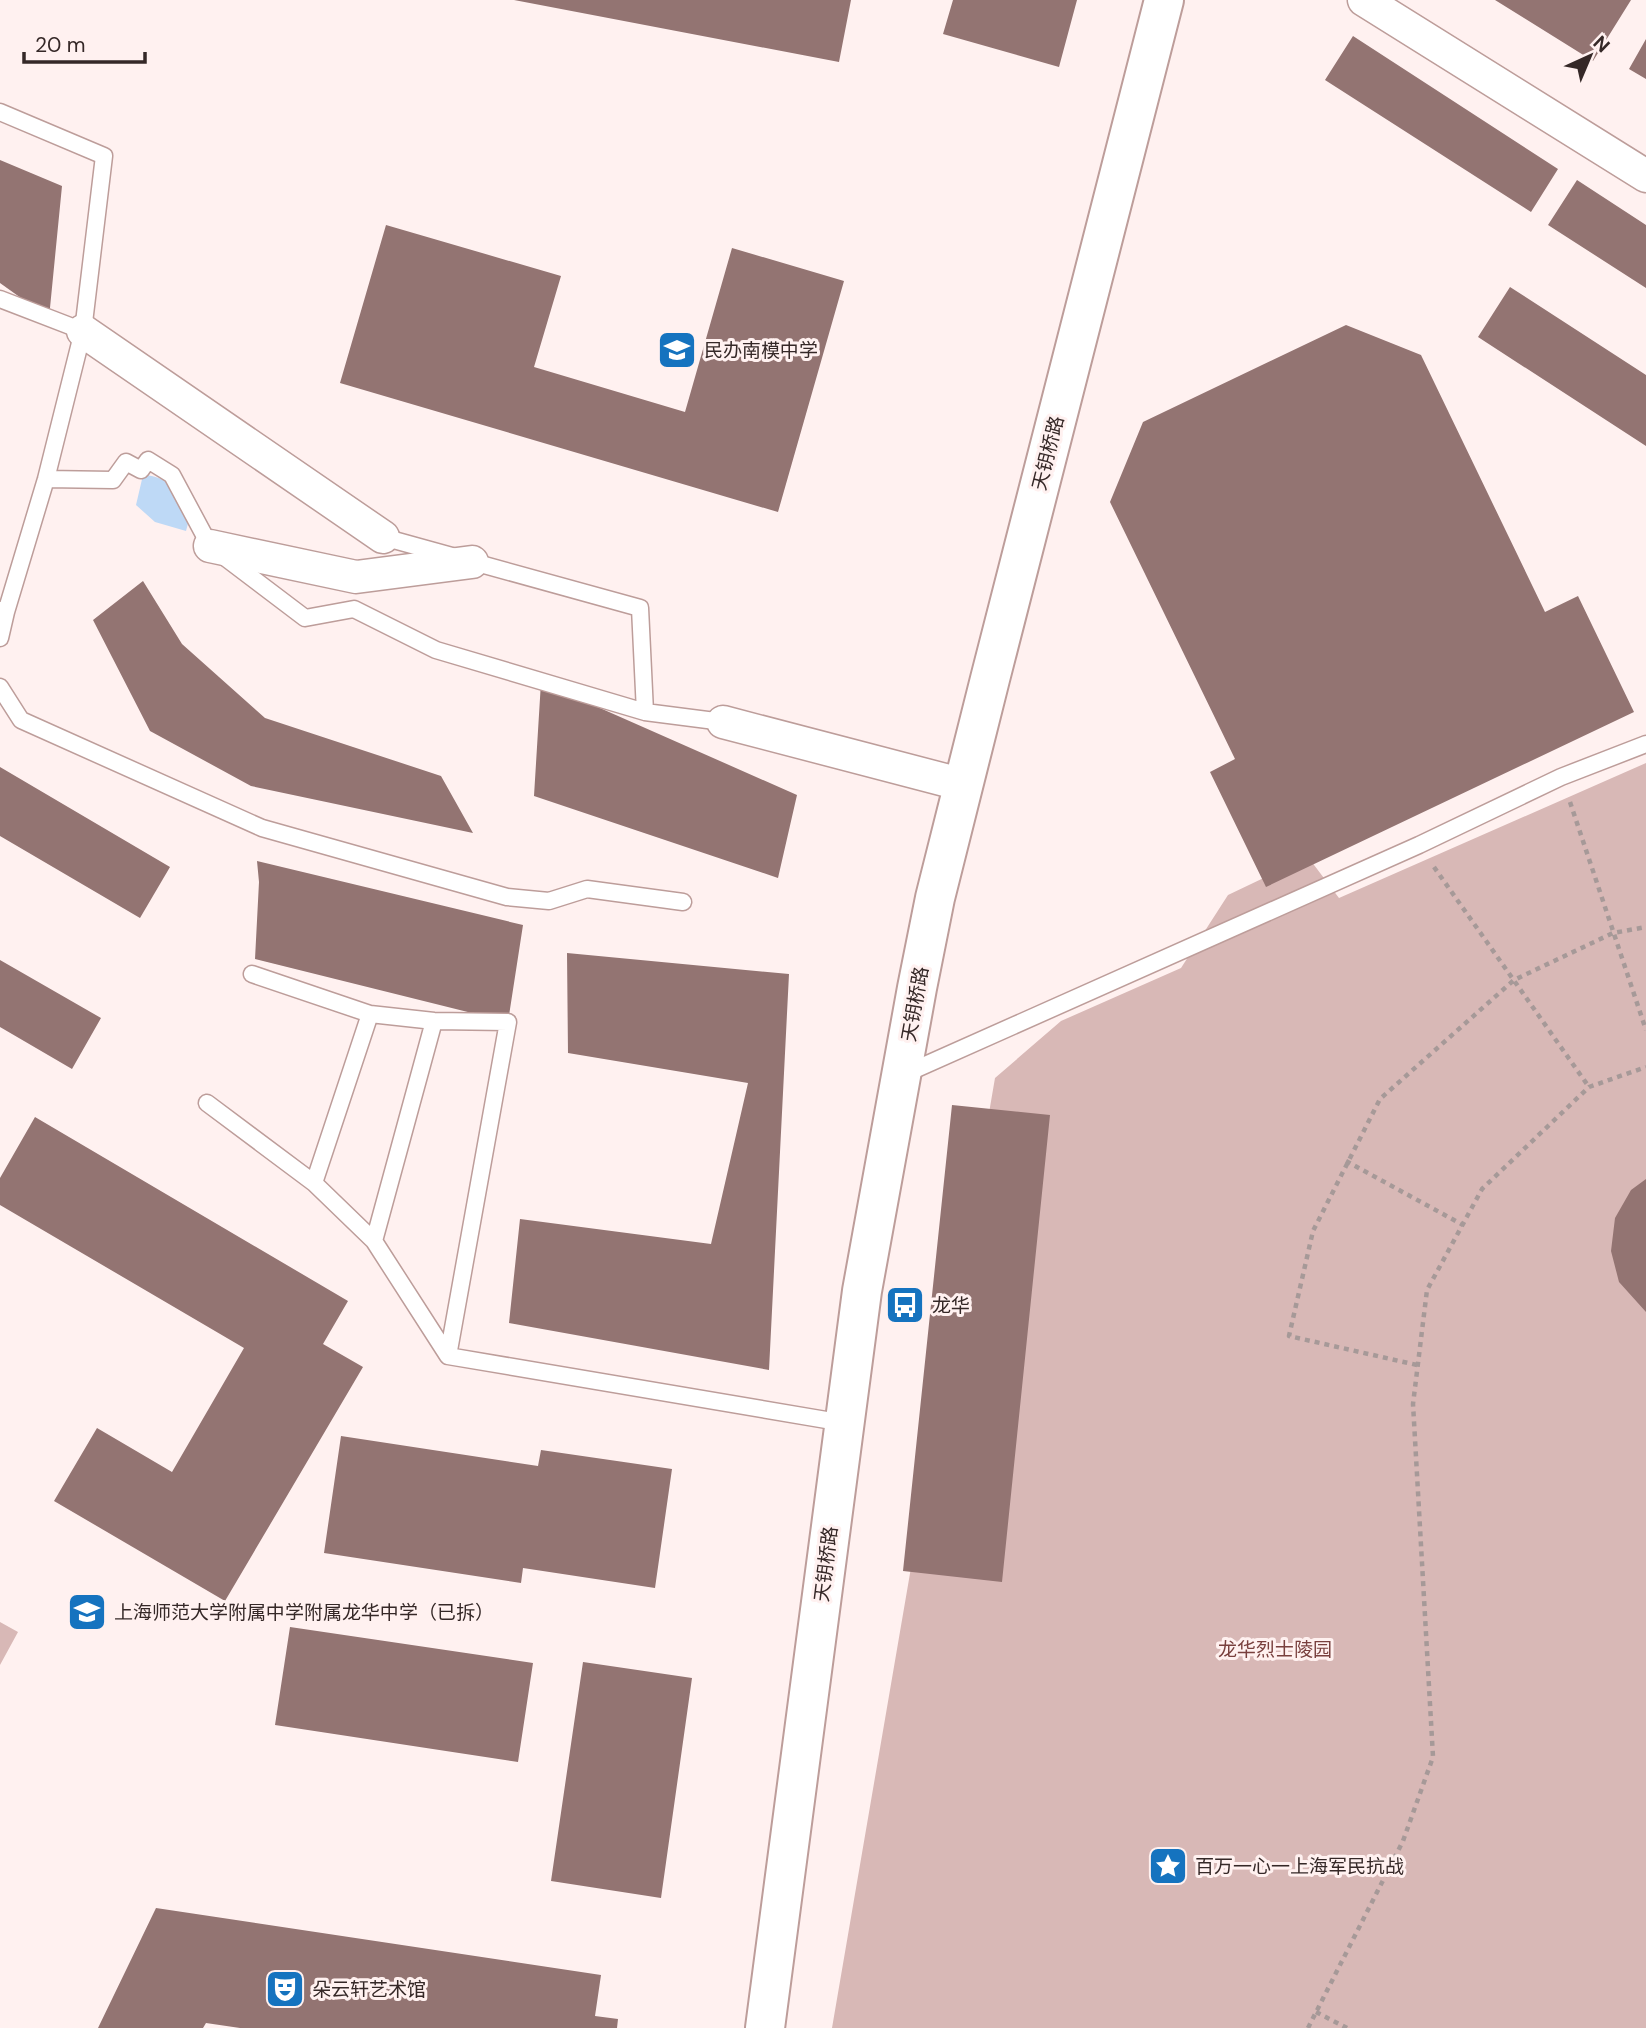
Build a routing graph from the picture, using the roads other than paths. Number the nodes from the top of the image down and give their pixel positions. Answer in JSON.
{"nodes":[{"id":1,"x":1164,"y":0,"type":"edge"},
{"id":2,"x":1364,"y":0,"type":"edge"},
{"id":3,"x":0,"y":112,"type":"edge"},
{"id":4,"x":1646,"y":176,"type":"edge"},
{"id":5,"x":0,"y":299,"type":"edge"},
{"id":6,"x":83,"y":331,"type":"junction"},
{"id":7,"x":46,"y":479,"type":"junction"},
{"id":8,"x":383,"y":537,"type":"joint"},
{"id":9,"x":210,"y":546,"type":"junction"},
{"id":10,"x":472,"y":562,"type":"junction"},
{"id":11,"x":3,"y":611,"type":"edge"},
{"id":12,"x":0,"y":638,"type":"edge"},
{"id":13,"x":0,"y":687,"type":"edge"},
{"id":14,"x":645,"y":712,"type":"junction"},
{"id":15,"x":723,"y":722,"type":"joint"},
{"id":16,"x":1646,"y":744,"type":"edge"},
{"id":17,"x":964,"y":785,"type":"junction"},
{"id":18,"x":684,"y":902,"type":"dead end"},
{"id":19,"x":252,"y":974,"type":"dead end"},
{"id":20,"x":370,"y":1014,"type":"junction"},
{"id":21,"x":434,"y":1021,"type":"junction"},
{"id":22,"x":903,"y":1075,"type":"junction"},
{"id":23,"x":207,"y":1103,"type":"dead end"},
{"id":24,"x":314,"y":1183,"type":"junction"},
{"id":25,"x":374,"y":1241,"type":"junction"},
{"id":26,"x":448,"y":1356,"type":"junction"},
{"id":27,"x":844,"y":1423,"type":"junction"},
{"id":28,"x":765,"y":2028,"type":"edge"}],
"edges":[{"from":1,"to":17,"type":"street","name":"天钥桥路"},
{"from":2,"to":4,"type":"street"},
{"from":3,"to":6,"type":"lane"},
{"from":5,"to":6,"type":"lane"},
{"from":6,"to":7,"type":"lane"},
{"from":6,"to":8,"type":"street"},
{"from":7,"to":9,"type":"lane"},
{"from":7,"to":11,"type":"lane"},
{"from":8,"to":10,"type":"lane"},
{"from":9,"to":10,"type":"street"},
{"from":9,"to":14,"type":"lane"},
{"from":10,"to":14,"type":"lane"},
{"from":11,"to":12,"type":"lane"},
{"from":13,"to":18,"type":"lane"},
{"from":14,"to":15,"type":"lane"},
{"from":15,"to":17,"type":"street"},
{"from":16,"to":22,"type":"lane"},
{"from":17,"to":22,"type":"street","name":"天钥桥路"},
{"from":19,"to":20,"type":"lane"},
{"from":20,"to":21,"type":"lane"},
{"from":20,"to":24,"type":"lane"},
{"from":21,"to":25,"type":"lane"},
{"from":21,"to":26,"type":"lane"},
{"from":22,"to":27,"type":"street","name":"天钥桥路"},
{"from":23,"to":24,"type":"lane"},
{"from":24,"to":25,"type":"lane"},
{"from":25,"to":26,"type":"lane"},
{"from":26,"to":27,"type":"lane"},
{"from":27,"to":28,"type":"street","name":"天钥桥路"}]}
